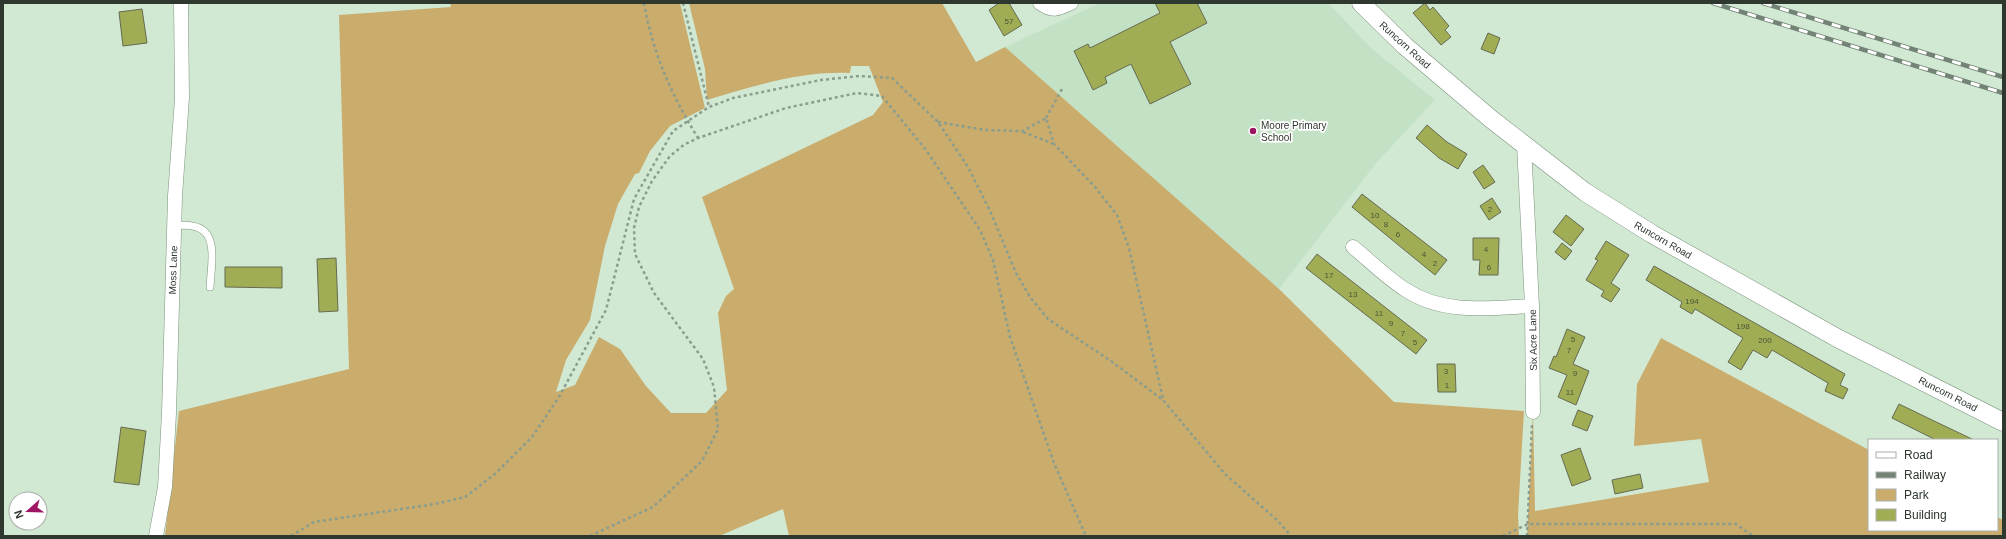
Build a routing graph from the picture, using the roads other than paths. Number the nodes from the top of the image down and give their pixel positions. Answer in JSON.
{"nodes":[{"id":1,"x":181,"y":3,"type":"edge"},
{"id":2,"x":1040,"y":3,"type":"edge"},
{"id":3,"x":1071,"y":3,"type":"edge"},
{"id":4,"x":1361,"y":3,"type":"edge"},
{"id":5,"x":1524,"y":144,"type":"junction"},
{"id":6,"x":174,"y":226,"type":"junction"},
{"id":7,"x":1353,"y":247,"type":"dead end"},
{"id":8,"x":210,"y":287,"type":"dead end"},
{"id":9,"x":1532,"y":306,"type":"junction"},
{"id":10,"x":1533,"y":412,"type":"road end"},
{"id":11,"x":2003,"y":422,"type":"edge"},
{"id":12,"x":156,"y":536,"type":"edge"}],
"edges":[{"from":1,"to":6,"type":"street","name":"Moss Lane"},
{"from":2,"to":3,"type":"street"},
{"from":4,"to":5,"type":"street","name":"Runcorn Road"},
{"from":5,"to":9,"type":"street","name":"Six Acre Lane"},
{"from":5,"to":11,"type":"street","name":"Runcorn Road"},
{"from":6,"to":8,"type":"lane"},
{"from":6,"to":12,"type":"street","name":"Moss Lane"},
{"from":7,"to":9,"type":"street"},
{"from":9,"to":10,"type":"street","name":"Six Acre Lane"}]}
